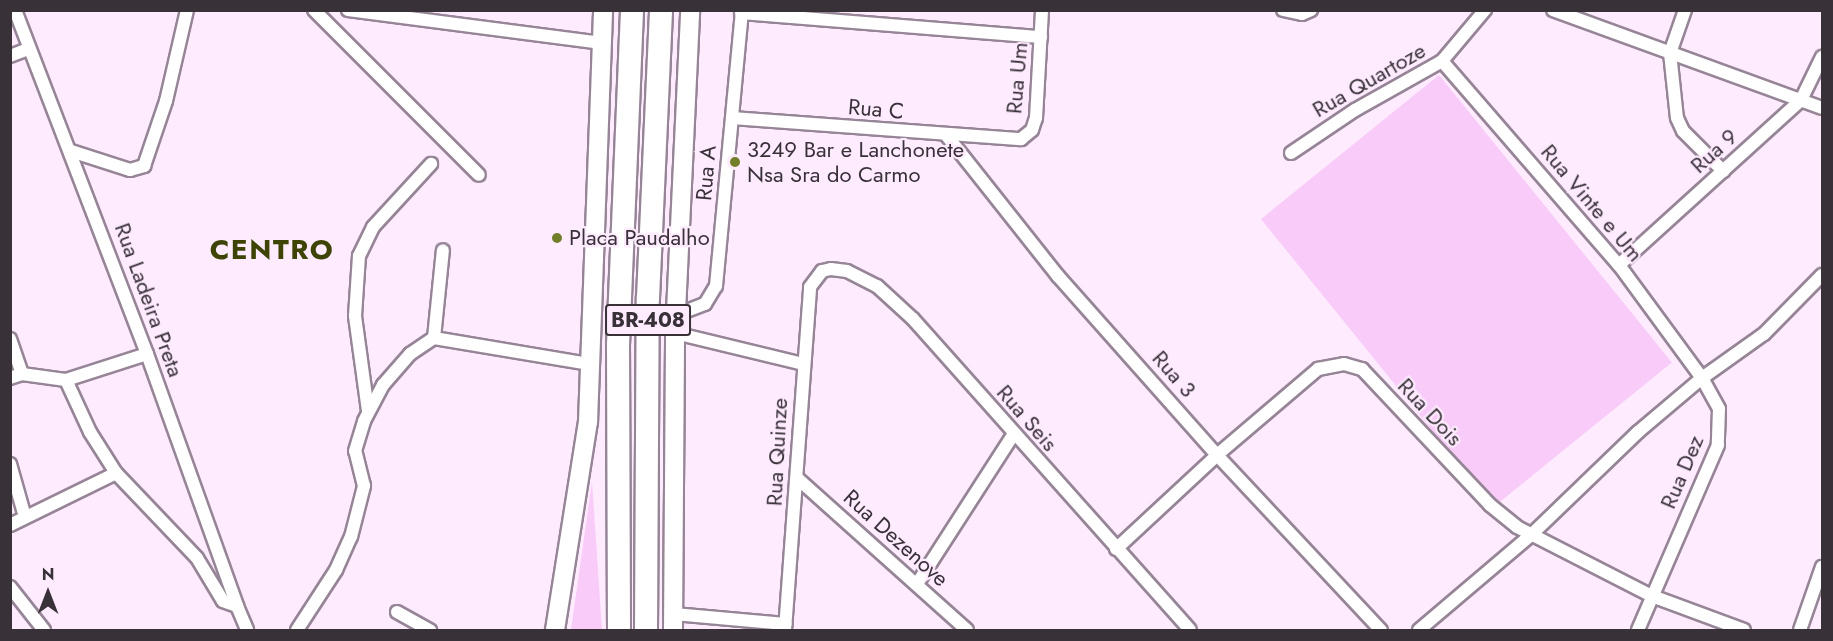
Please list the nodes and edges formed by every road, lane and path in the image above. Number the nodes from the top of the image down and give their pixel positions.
1 (15, 10) edge
2 (187, 10) edge
3 (314, 10) edge
4 (603, 10) edge
5 (632, 10) edge
6 (662, 10) edge
7 (690, 10) edge
8 (1042, 10) edge
9 (1283, 10) edge
10 (1485, 10) edge
11 (1553, 10) edge
12 (1685, 10) edge
13 (352, 11) edge
14 (742, 12) edge
15 (1306, 12) edge
16 (1041, 37) junction
17 (602, 43) junction
18 (28, 49) junction
19 (1670, 53) junction
20 (10, 56) edge
21 (1822, 57) edge
22 (1442, 62) junction
23 (1801, 100) junction
24 (1822, 108) edge
25 (732, 118) junction
26 (947, 136) junction
27 (1017, 140) joint
28 (71, 151) junction
29 (1291, 153) dead end
30 (431, 164) dead end
31 (1723, 171) junction
32 (479, 175) dead end
33 (443, 250) dead end
34 (1619, 265) junction
35 (1822, 275) edge
36 (814, 278) joint
37 (676, 324) junction
38 (434, 338) junction
39 (10, 339) edge
40 (147, 354) junction
41 (590, 364) junction
42 (803, 364) junction
43 (16, 376) edge
44 (1702, 378) junction
45 (66, 380) junction
46 (368, 411) junction
47 (1013, 435) junction
48 (1217, 454) junction
49 (10, 464) edge
50 (116, 473) junction
51 (797, 478) junction
52 (25, 517) junction
53 (10, 525) edge
54 (1531, 535) junction
55 (1116, 549) junction
56 (1822, 567) edge
57 (917, 584) junction
58 (10, 587) edge
59 (1652, 596) junction
60 (237, 606) junction
61 (397, 612) dead end
62 (673, 622) edge
63 (785, 627) edge
64 (45, 630) edge
65 (247, 630) edge
66 (297, 630) edge
67 (430, 630) edge
68 (555, 630) edge
69 (619, 630) edge
70 (646, 630) edge
71 (967, 630) edge
72 (1190, 630) edge
73 (1381, 630) edge
74 (1419, 630) edge
75 (1638, 630) edge
76 (1744, 630) edge
77 (1800, 630) edge

1 - 18 street, Rua Ladeira Preta
2 - 28 street
3 - 32 street
4 - 17 main road
5 - 69 highway, BR-408
6 - 70 highway, BR-408
7 - 37 main road
8 - 16 street, Rua Um
9 - 15 street
10 - 22 street, Rua Quartoze
11 - 19 street
12 - 19 street
13 - 17 street
14 - 16 street
14 - 25 street, Rua A
16 - 27 street, Rua Um
17 - 41 main road
18 - 20 street
18 - 28 street, Rua Ladeira Preta
19 - 23 street
19 - 31 street
21 - 23 street, Rua 9
22 - 29 street, Rua Quartoze
22 - 34 street, Rua Vinte e Um
23 - 24 street
23 - 31 street, Rua 9
25 - 26 street, Rua C
25 - 37 street, Rua A
26 - 27 street, Rua C
26 - 48 street, Rua 3
28 - 40 street, Rua Ladeira Preta
30 - 46 street
31 - 34 street, Rua 9
33 - 38 street
34 - 44 street, Rua Vinte e Um
35 - 44 street
36 - 42 street, Rua Quinze
36 - 47 street, Rua Seis
37 - 42 street
37 - 62 main road
38 - 41 street
38 - 46 street
39 - 43 street
40 - 45 street
40 - 60 street, Rua Ladeira Preta
41 - 68 main road
42 - 51 street, Rua Quinze
43 - 45 street
44 - 54 street
44 - 59 street, Rua Dez
45 - 50 street, Rua Ladeira Preta
46 - 66 street
47 - 55 street, Rua Seis
47 - 57 street
48 - 54 street, Rua Dois
48 - 55 street, Rua Dois
48 - 73 street, Rua 3
49 - 52 street
50 - 52 street
50 - 60 street, Rua Ladeira Preta
51 - 57 street, Rua Dezenove
51 - 63 street, Rua Quinze
52 - 53 street
54 - 59 street, Rua Dois
54 - 74 street
55 - 72 street, Rua Seis
56 - 77 street
57 - 71 street, Rua Dezenove
58 - 64 street
59 - 75 street, Rua Dez
59 - 76 street, Rua Dois
60 - 65 street, Rua Ladeira Preta
61 - 67 street
62 - 63 street

